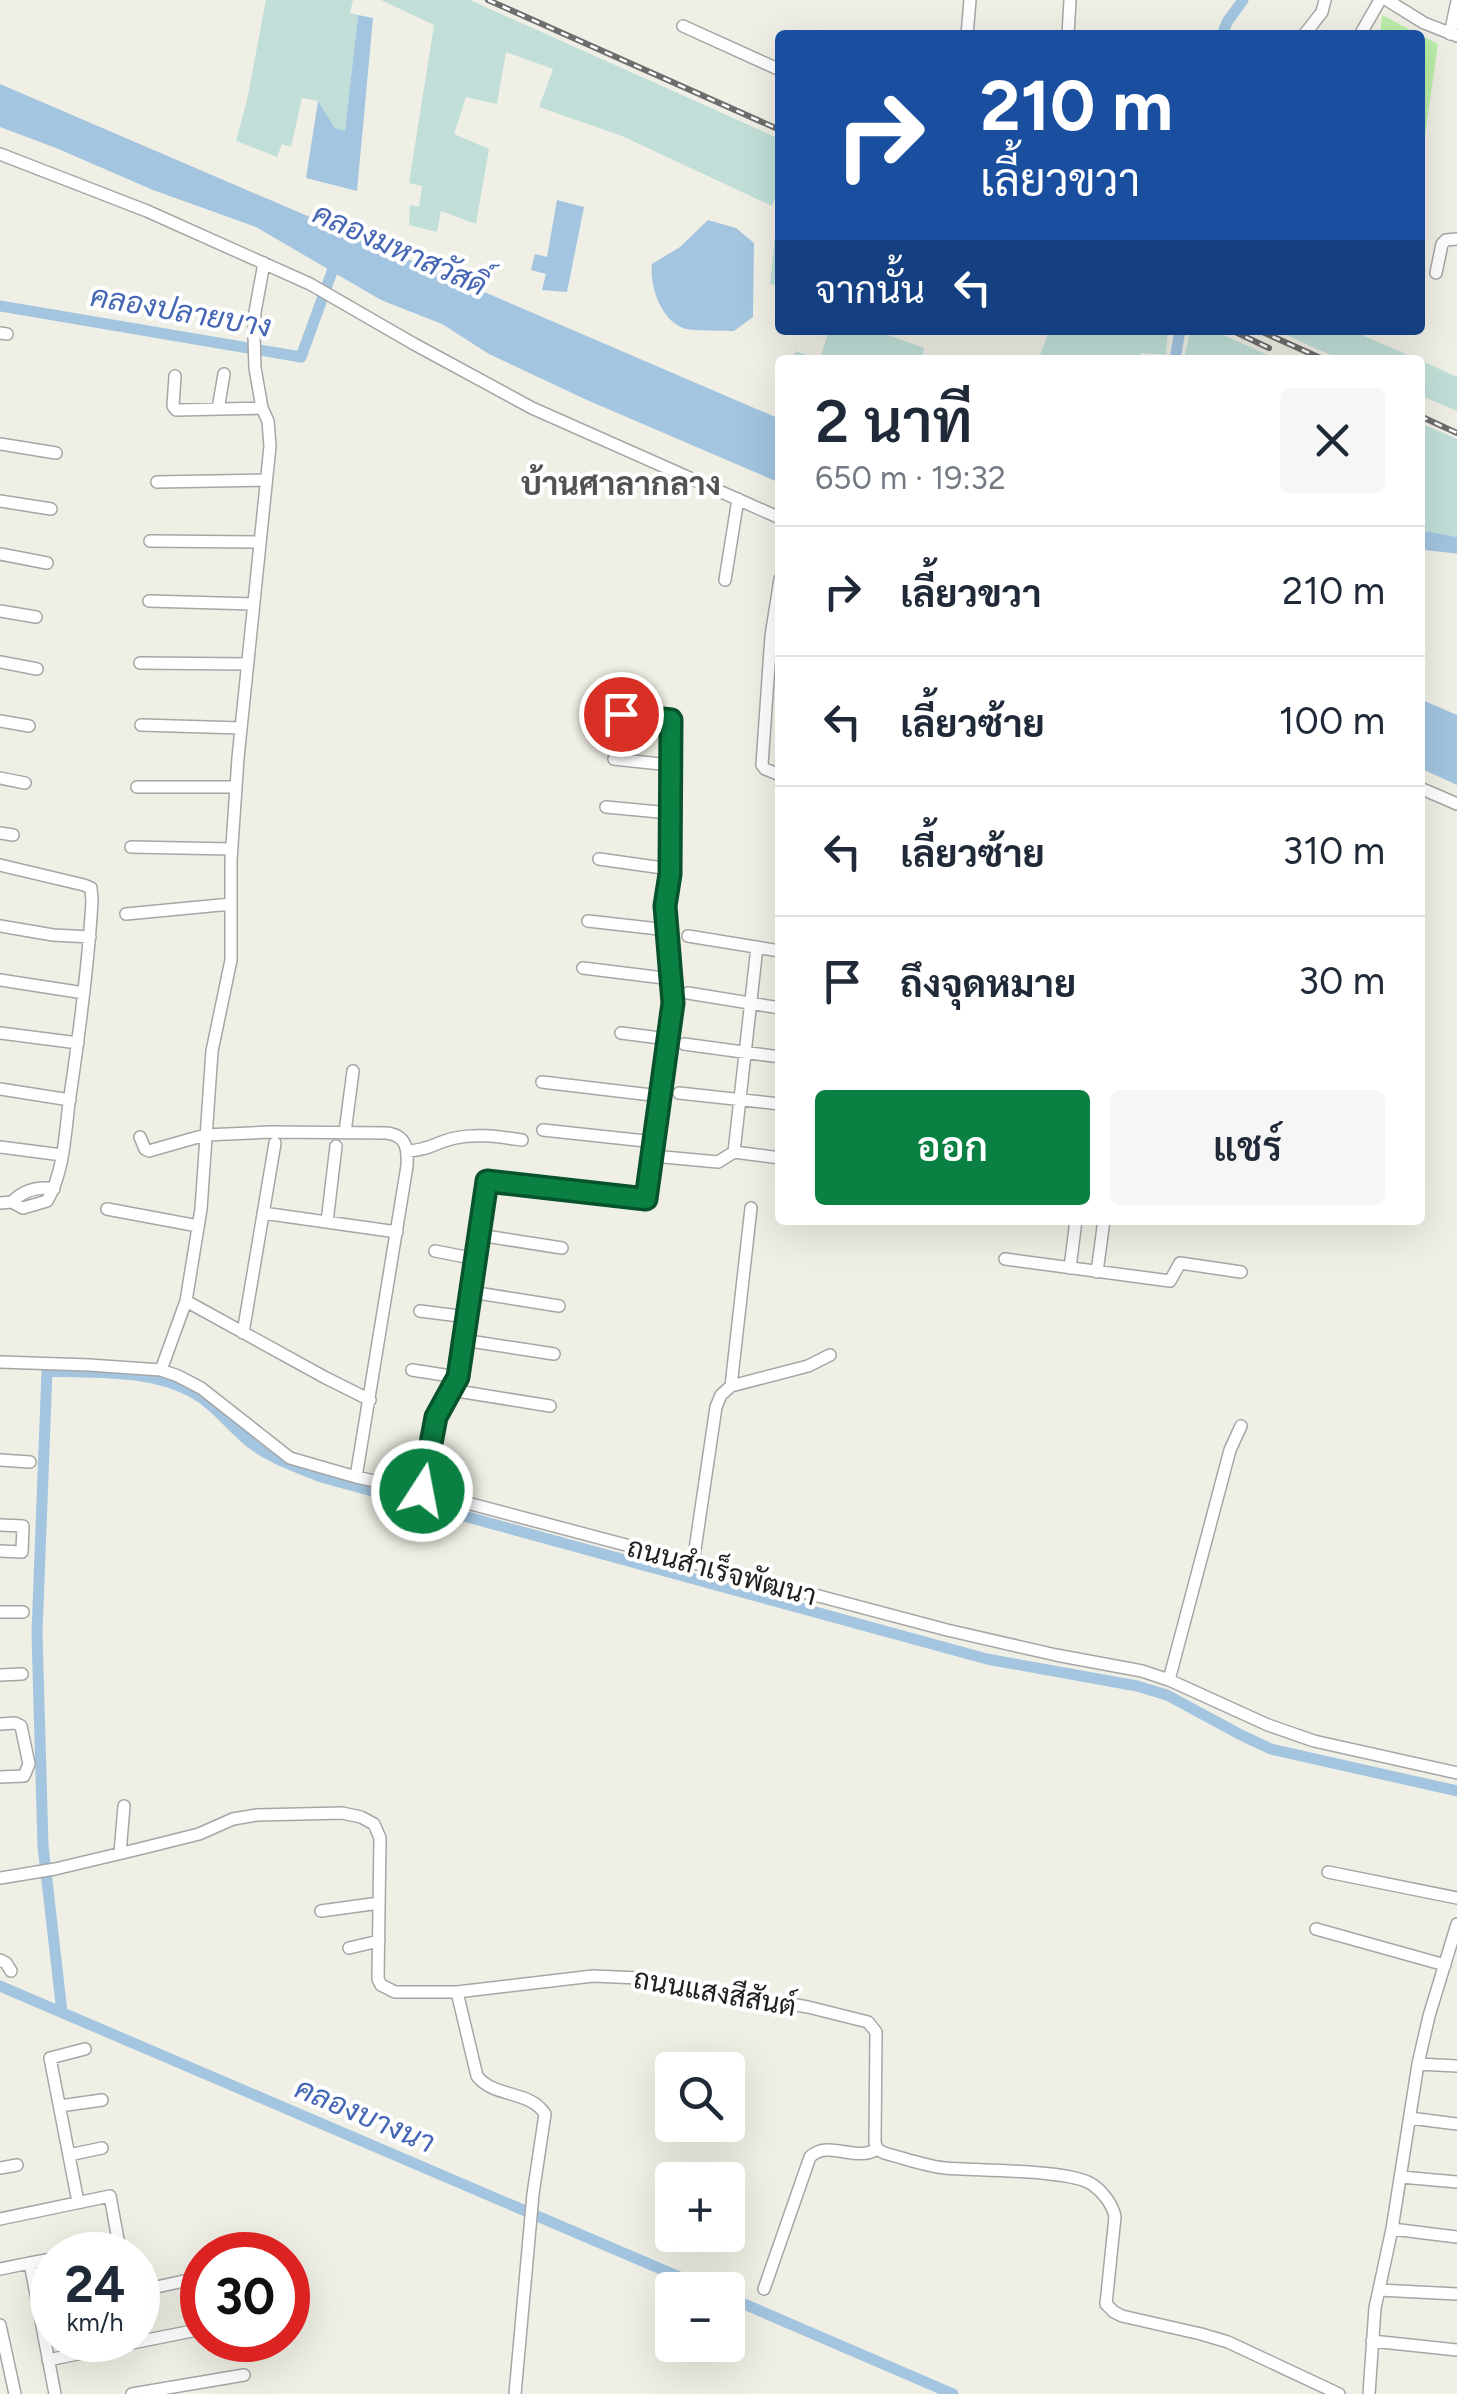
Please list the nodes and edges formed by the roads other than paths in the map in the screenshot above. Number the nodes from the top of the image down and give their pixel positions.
1 (970, 0) edge
2 (1070, 0) edge
3 (1325, 0) edge
4 (1384, 0) edge
5 (1456, 9) edge
6 (684, 26) dead end
7 (967, 30) edge
8 (1068, 30) edge
9 (1308, 30) edge
10 (1363, 30) edge
11 (1454, 35) edge
12 (775, 68) edge
13 (0, 154) edge
14 (1457, 239) edge
15 (264, 263) junction
16 (1436, 273) dead end
17 (224, 374) dead end
18 (175, 376) dead end
19 (262, 408) junction
20 (218, 409) junction
21 (0, 444) edge
22 (56, 453) dead end
23 (266, 480) junction
24 (157, 482) dead end
25 (738, 499) junction
26 (0, 501) edge
27 (51, 509) dead end
28 (775, 516) edge
29 (150, 542) dead end
30 (260, 542) junction
31 (0, 554) edge
32 (46, 563) dead end
33 (725, 580) dead end
34 (149, 601) dead end
35 (254, 604) junction
36 (0, 611) edge
37 (775, 611) edge
38 (36, 618) dead end
39 (0, 662) edge
40 (140, 662) dead end
41 (247, 664) junction
42 (37, 669) dead end
43 (621, 714) dead end
44 (0, 721) edge
45 (140, 725) dead end
46 (29, 726) dead end
47 (241, 728) junction
48 (614, 759) dead end
49 (670, 765) junction
50 (775, 773) edge
51 (0, 778) edge
52 (25, 783) dead end
53 (137, 786) dead end
54 (236, 786) junction
55 (1425, 790) edge
56 (1457, 804) edge
57 (606, 807) dead end
58 (670, 814) junction
59 (130, 847) dead end
60 (232, 849) junction
61 (599, 859) dead end
62 (0, 865) edge
63 (670, 869) junction
64 (231, 904) junction
65 (126, 914) dead end
66 (588, 921) dead end
67 (0, 926) edge
68 (668, 930) junction
69 (688, 936) dead end
70 (90, 938) junction
71 (757, 947) junction
72 (775, 950) edge
73 (583, 968) dead end
74 (0, 980) edge
75 (672, 980) junction
76 (84, 993) junction
77 (688, 993) dead end
78 (751, 1004) junction
79 (775, 1007) edge
80 (0, 1033) edge
81 (621, 1033) dead end
82 (668, 1039) junction
83 (78, 1043) junction
84 (684, 1044) dead end
85 (746, 1053) junction
86 (775, 1056) edge
87 (353, 1071) dead end
88 (542, 1082) dead end
89 (0, 1089) edge
90 (679, 1093) dead end
91 (660, 1096) junction
92 (70, 1100) junction
93 (740, 1100) junction
94 (775, 1104) edge
95 (543, 1130) dead end
96 (345, 1132) junction
97 (205, 1135) junction
98 (140, 1138) dead end
99 (522, 1140) dead end
100 (275, 1143) dead end
101 (336, 1146) dead end
102 (0, 1147) edge
103 (654, 1149) junction
104 (408, 1152) junction
105 (734, 1152) junction
106 (62, 1155) junction
107 (775, 1157) edge
108 (6, 1203) edge
109 (751, 1208) dead end
110 (107, 1209) dead end
111 (263, 1213) junction
112 (327, 1222) junction
113 (1075, 1225) edge
114 (1103, 1225) edge
115 (198, 1226) junction
116 (396, 1232) junction
117 (479, 1235) junction
118 (562, 1248) dead end
119 (435, 1251) dead end
120 (476, 1258) junction
121 (1006, 1259) dead end
122 (1070, 1268) junction
123 (1097, 1272) junction
124 (1241, 1272) dead end
125 (471, 1292) junction
126 (186, 1302) junction
127 (558, 1306) dead end
128 (420, 1311) dead end
129 (467, 1317) junction
130 (243, 1333) junction
131 (463, 1340) junction
132 (554, 1354) dead end
133 (830, 1355) dead end
134 (0, 1362) edge
135 (162, 1370) junction
136 (412, 1370) dead end
137 (458, 1377) junction
138 (731, 1386) junction
139 (450, 1390) junction
140 (370, 1400) junction
141 (550, 1406) dead end
142 (1241, 1426) dead end
143 (0, 1460) edge
144 (30, 1462) dead end
145 (356, 1477) junction
146 (422, 1491) junction
147 (0, 1525) edge
148 (0, 1551) edge
149 (692, 1563) junction
150 (0, 1612) edge
151 (24, 1612) dead end
152 (22, 1674) dead end
153 (0, 1675) edge
154 (1169, 1680) junction
155 (0, 1724) edge
156 (1457, 1773) edge
157 (0, 1777) edge
158 (124, 1806) dead end
159 (120, 1854) junction
160 (1328, 1872) dead end
161 (0, 1878) edge
162 (1457, 1898) edge
163 (379, 1903) junction
164 (321, 1911) dead end
165 (1457, 1924) edge
166 (1316, 1929) dead end
167 (379, 1941) junction
168 (350, 1948) dead end
169 (0, 1960) edge
170 (1445, 1965) junction
171 (11, 1972) dead end
172 (456, 1992) junction
173 (85, 2049) dead end
174 (1418, 2064) junction
175 (1457, 2066) edge
176 (102, 2100) dead end
177 (60, 2106) junction
178 (1410, 2118) junction
179 (1457, 2124) edge
180 (102, 2148) dead end
181 (877, 2149) junction
182 (69, 2154) junction
183 (17, 2165) dead end
184 (0, 2168) edge
185 (1401, 2177) junction
186 (1457, 2182) edge
187 (78, 2202) junction
188 (0, 2219) edge
189 (1392, 2229) junction
190 (117, 2232) edge
191 (1457, 2237) edge
192 (30, 2263) edge
193 (0, 2269) edge
194 (764, 2289) dead end
195 (1379, 2290) junction
196 (1457, 2294) edge
197 (0, 2325) edge
198 (1372, 2340) junction
199 (1457, 2350) edge
200 (4, 2358) edge
201 (48, 2362) edge
202 (244, 2375) dead end
203 (16, 2394) edge
204 (55, 2394) edge
205 (132, 2394) edge
206 (515, 2394) edge
207 (1339, 2394) edge
208 (1369, 2394) edge

1 - 7 street
2 - 8 street
3 - 9 street
4 - 10 street
4 - 11 street
5 - 11 street
6 - 12 street
13 - 15 street
14 - 16 street
15 - 19 street
15 - 25 street
17 - 20 street
18 - 20 street
19 - 20 street
19 - 23 street
21 - 22 street
23 - 24 street
23 - 30 street
25 - 28 street
25 - 33 street
26 - 27 street
29 - 30 street
30 - 35 street
31 - 32 street
34 - 35 street
35 - 41 street
36 - 38 street
37 - 50 street
39 - 42 street
40 - 41 street
41 - 47 street
43 - 49 street
44 - 46 street
45 - 47 street
47 - 54 street
48 - 49 street
49 - 58 street
51 - 52 street
53 - 54 street
54 - 60 street
55 - 56 street
57 - 58 street
58 - 63 street
59 - 60 street
60 - 64 street
61 - 63 street
62 - 70 street
63 - 68 street
64 - 65 street
64 - 97 street
66 - 68 street
67 - 70 street
68 - 75 street
69 - 71 street
70 - 76 street
71 - 72 street
71 - 78 street
73 - 75 street
74 - 76 street
75 - 82 street
76 - 83 street
77 - 78 street
78 - 79 street
78 - 85 street
80 - 83 street
81 - 82 street
82 - 91 street
83 - 92 street
84 - 85 street
85 - 86 street
85 - 93 street
87 - 96 street
88 - 91 street
89 - 92 street
90 - 93 street
91 - 103 street
92 - 106 street
93 - 94 street
93 - 105 street
95 - 103 street
96 - 97 street
96 - 104 street
97 - 98 street
97 - 115 street
99 - 104 street
100 - 111 street
101 - 112 street
102 - 106 street
103 - 105 street
103 - 117 street
104 - 116 street
105 - 107 street
106 - 108 street
109 - 138 street
110 - 115 street
111 - 112 street
111 - 130 street
112 - 116 street
113 - 122 street
114 - 123 street
115 - 126 street
116 - 140 street
117 - 118 street
117 - 120 street
119 - 120 street
120 - 125 street
121 - 122 street
122 - 123 street
123 - 124 street
125 - 127 street
125 - 129 street
126 - 130 street
126 - 135 street
128 - 129 street
129 - 131 street
130 - 140 street
131 - 132 street
131 - 137 street
133 - 138 street
134 - 135 street, ถนนสำเร็จพัฒนา
135 - 145 street, ถนนสำเร็จพัฒนา
136 - 137 street
137 - 139 street
138 - 149 street
139 - 141 street
139 - 146 street
140 - 145 street
142 - 154 street
143 - 144 street
145 - 146 street, ถนนสำเร็จพัฒนา
146 - 149 street, ถนนสำเร็จพัฒนา
147 - 148 street
149 - 154 street, ถนนสำเร็จพัฒนา
150 - 151 street
152 - 153 street
154 - 156 street, ถนนสำเร็จพัฒนา
155 - 157 street
158 - 159 street
159 - 161 street, ถนนแสงสีสันต์
159 - 163 street, ถนนแสงสีสันต์
160 - 162 street
163 - 164 street
163 - 167 street, ถนนแสงสีสันต์
165 - 170 street
166 - 170 street
167 - 168 street
167 - 172 street, ถนนแสงสีสันต์
169 - 171 street
170 - 174 street
172 - 181 street, ถนนแสงสีสันต์
172 - 206 street
173 - 177 street
174 - 175 street
174 - 178 street
176 - 177 street
177 - 182 street
178 - 179 street
178 - 185 street
180 - 182 street
181 - 194 street
181 - 207 street
182 - 187 street
183 - 184 street
185 - 186 street
185 - 189 street
187 - 188 street
187 - 190 street
189 - 191 street
189 - 195 street
192 - 193 street
195 - 196 street
195 - 198 street
197 - 200 street
198 - 199 street
198 - 208 street
200 - 203 street
201 - 204 street
202 - 205 street

